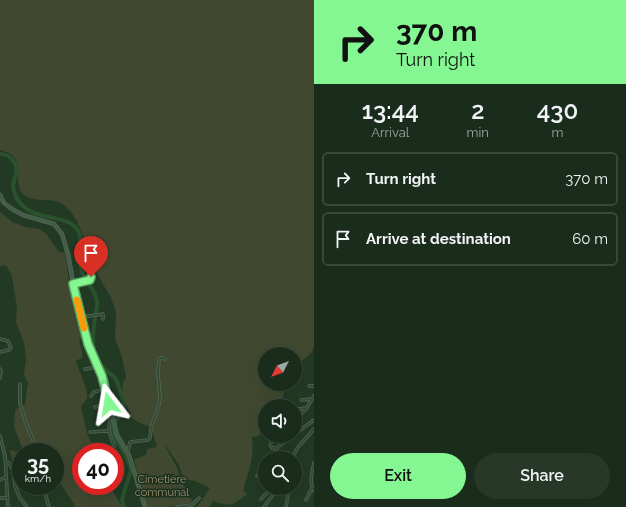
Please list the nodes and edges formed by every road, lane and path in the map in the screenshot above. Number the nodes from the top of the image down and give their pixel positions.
1 (0, 196) edge
2 (91, 277) dead end
3 (73, 284) junction
4 (81, 317) junction
5 (103, 320) dead end
6 (0, 339) edge
7 (0, 352) edge
8 (165, 359) dead end
9 (97, 367) junction
10 (0, 369) edge
11 (85, 369) dead end
12 (0, 378) edge
13 (20, 384) dead end
14 (309, 386) dead end
15 (314, 386) edge
16 (106, 389) junction
17 (91, 396) dead end
18 (314, 396) edge
19 (312, 398) junction
20 (302, 400) dead end
21 (109, 403) junction
22 (95, 407) dead end
23 (302, 408) edge
24 (307, 408) junction
25 (302, 413) edge
26 (112, 418) junction
27 (314, 420) edge
28 (302, 429) edge
29 (314, 429) edge
30 (109, 431) junction
31 (90, 432) dead end
32 (0, 436) edge
33 (34, 443) edge
34 (113, 443) edge
35 (272, 443) edge
36 (284, 443) edge
37 (3, 446) junction
38 (0, 448) edge
39 (278, 448) junction
40 (128, 451) junction
41 (277, 451) edge
42 (296, 451) edge
43 (6, 462) junction
44 (314, 463) edge
45 (6, 478) junction
46 (0, 480) edge
47 (312, 488) junction
48 (314, 491) edge
49 (46, 495) edge
50 (265, 495) edge
51 (273, 495) edge
52 (288, 495) edge
53 (0, 498) edge
54 (7, 498) junction
55 (199, 498) dead end
56 (261, 499) dead end
57 (306, 500) dead end
58 (8, 507) edge
59 (27, 507) edge
60 (49, 507) edge
61 (145, 507) edge
62 (177, 507) edge
63 (264, 507) edge
64 (286, 507) edge

1 - 3 street
2 - 3 street
3 - 4 street
4 - 5 street
4 - 9 street
6 - 7 street
8 - 40 street
9 - 11 street
9 - 16 street
10 - 12 street
13 - 33 street
14 - 15 street
16 - 17 street
16 - 21 street
18 - 19 street
19 - 20 street
19 - 24 street
21 - 22 street
21 - 26 street
23 - 24 street
24 - 25 street
26 - 30 street
26 - 40 street
27 - 28 street
29 - 42 street
30 - 31 street
30 - 34 street
32 - 37 street
35 - 39 street
36 - 39 street
37 - 38 street
37 - 43 street
39 - 41 street
40 - 61 street
43 - 45 street
43 - 59 street
44 - 47 street
45 - 46 street
45 - 54 street
47 - 48 street
47 - 57 street
49 - 60 street
50 - 56 street
51 - 63 street
52 - 64 street
53 - 54 street
54 - 58 street
55 - 62 street

